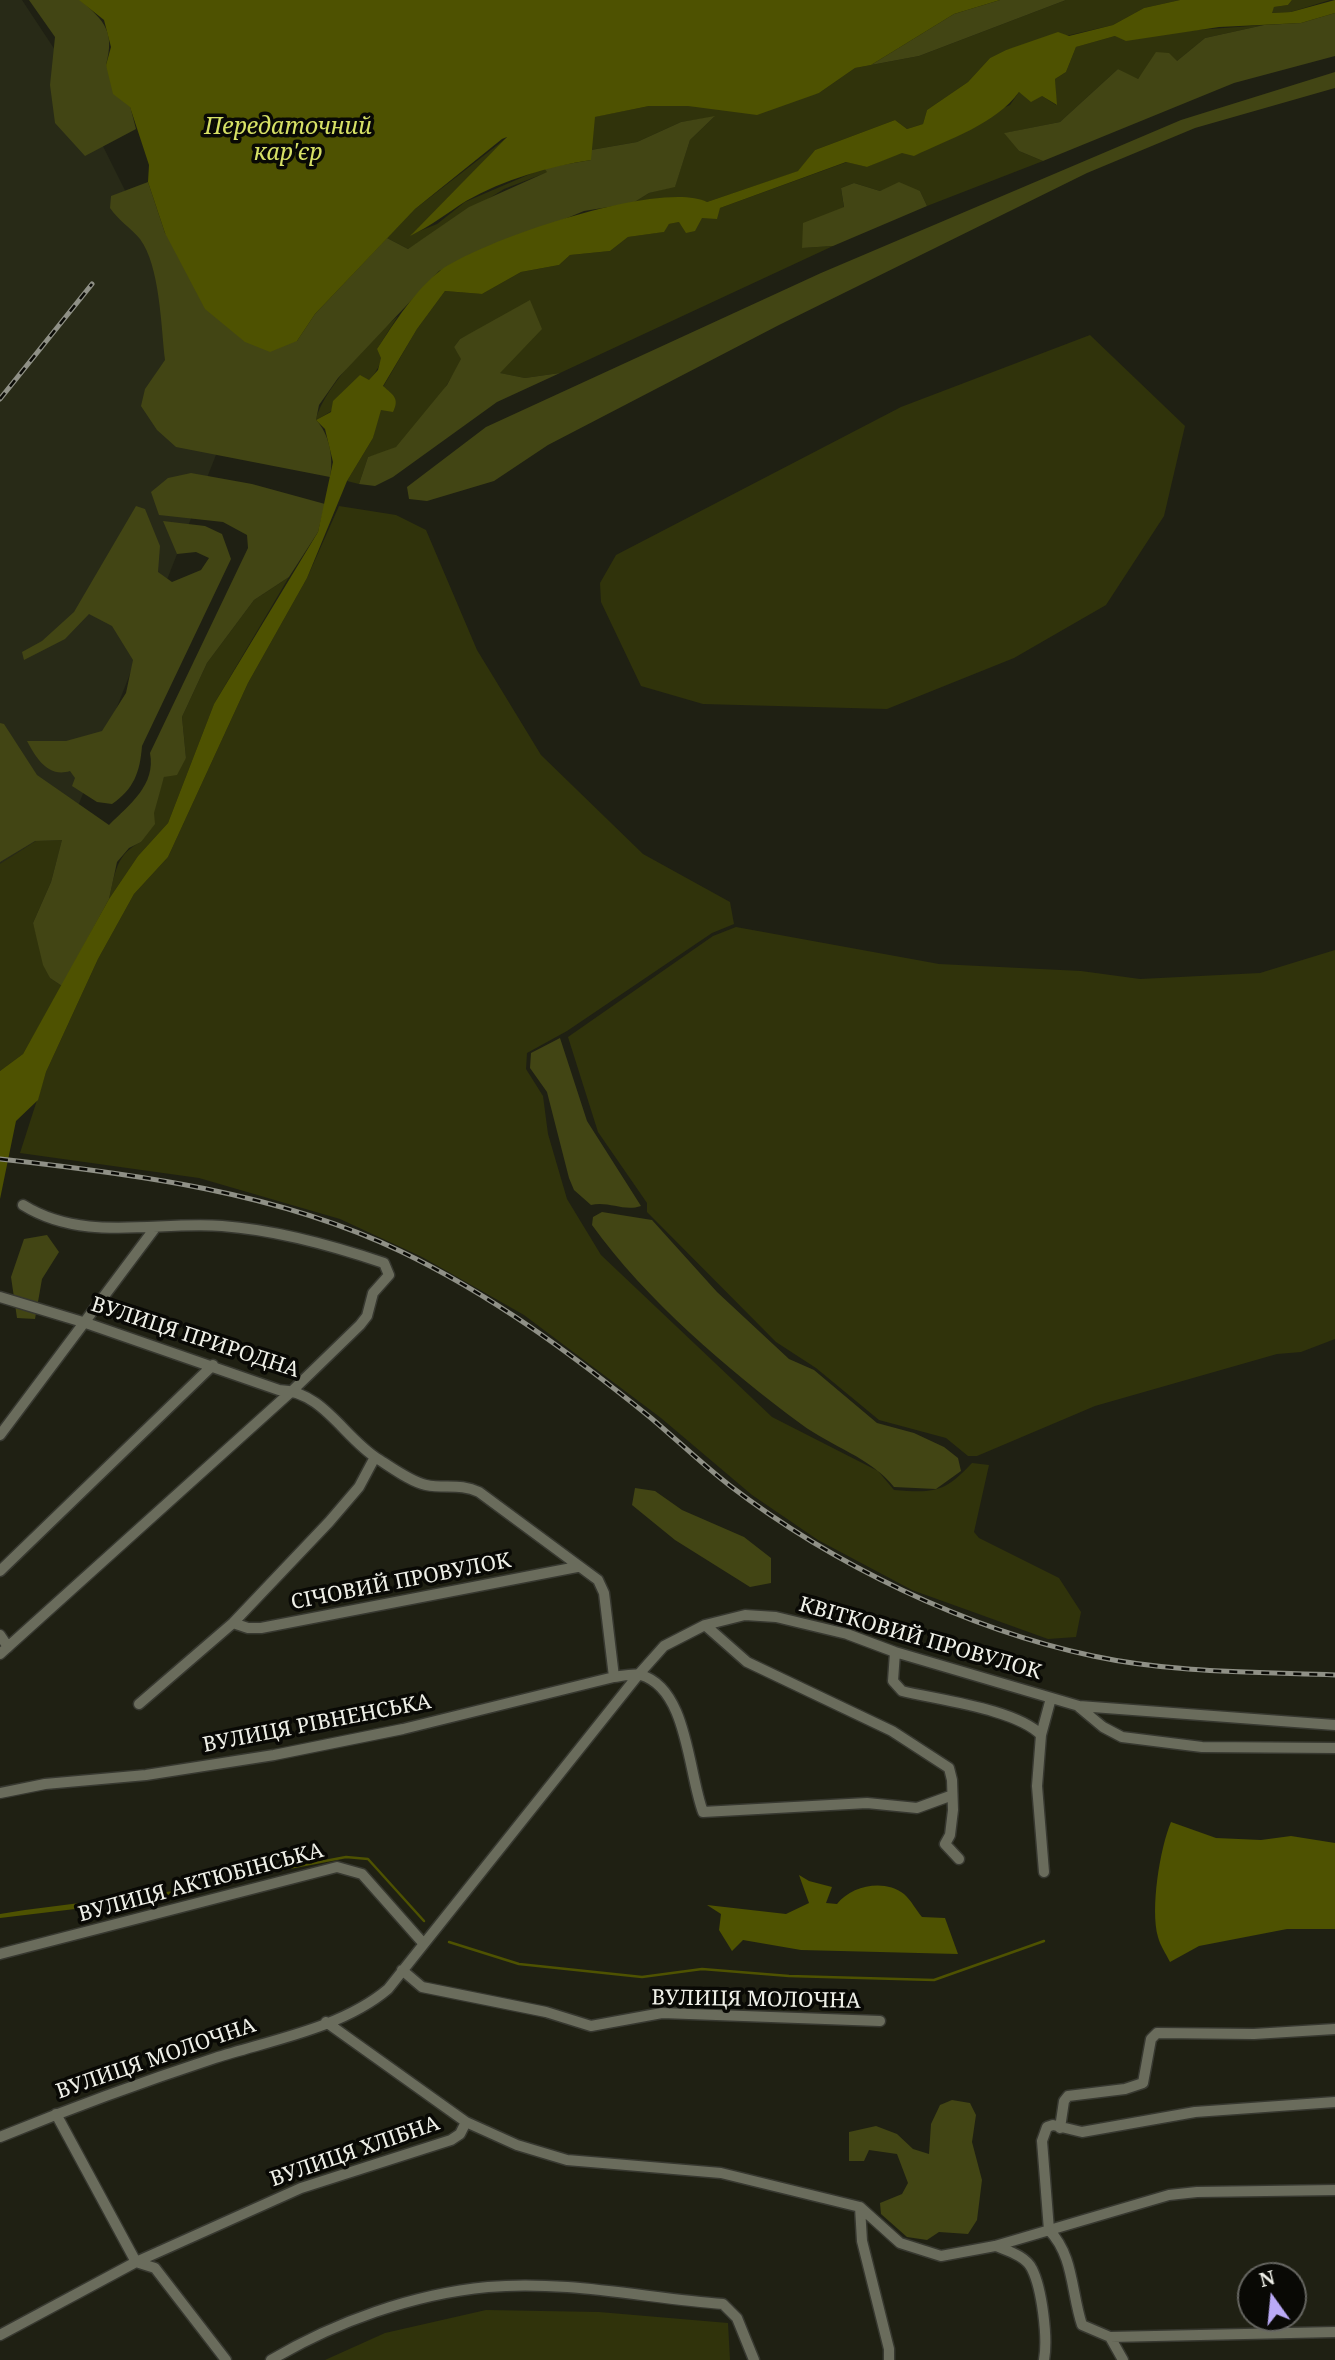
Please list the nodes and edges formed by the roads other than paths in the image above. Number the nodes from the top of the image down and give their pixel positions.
1 (23, 1205) dead end
2 (155, 1228) junction
3 (0, 1297) edge
4 (86, 1323) junction
5 (213, 1365) junction
6 (293, 1390) junction
7 (0, 1435) edge
8 (375, 1457) junction
9 (577, 1567) junction
10 (0, 1571) edge
11 (233, 1623) junction
12 (705, 1625) junction
13 (0, 1635) edge
14 (4, 1650) edge
15 (895, 1652) junction
16 (639, 1674) junction
17 (614, 1677) junction
18 (1052, 1698) junction
19 (139, 1704) dead end
20 (1079, 1706) junction
21 (1335, 1725) edge
22 (1041, 1735) junction
23 (1335, 1748) edge
24 (0, 1793) edge
25 (950, 1796) junction
26 (959, 1859) dead end
27 (1044, 1872) dead end
28 (423, 1943) junction
29 (0, 1954) edge
30 (402, 1970) junction
31 (880, 2021) dead end
32 (326, 2022) junction
33 (1335, 2029) edge
34 (1335, 2102) edge
35 (56, 2114) junction
36 (466, 2122) junction
37 (1060, 2128) junction
38 (0, 2137) edge
39 (1335, 2190) edge
40 (860, 2207) junction
41 (1049, 2230) junction
42 (995, 2246) junction
43 (136, 2262) junction
44 (1335, 2332) edge
45 (0, 2335) edge
46 (1110, 2337) junction
47 (226, 2360) edge
48 (271, 2360) edge
49 (754, 2360) edge
50 (889, 2360) edge
51 (1044, 2360) edge
52 (1123, 2360) edge

1 - 2 street
2 - 4 street
2 - 6 street
3 - 4 street, ВУЛИЦЯ ПРИРОДНА
4 - 5 street, ВУЛИЦЯ ПРИРОДНА
4 - 7 street
5 - 6 street, ВУЛИЦЯ ПРИРОДНА
5 - 10 street
6 - 8 street, ВУЛИЦЯ ПРИРОДНА
6 - 14 street
8 - 9 street, ВУЛИЦЯ ПРИРОДНА
8 - 11 street
9 - 11 street, СІЧОВИЙ ПРОВУЛОК
9 - 17 street, ВУЛИЦЯ ПРИРОДНА
11 - 19 street
12 - 15 street, КВІТКОВИЙ ПРОВУЛОК
12 - 16 street, КВІТКОВИЙ ПРОВУЛОК
12 - 25 street
13 - 14 street
15 - 18 street, КВІТКОВИЙ ПРОВУЛОК
15 - 22 street
16 - 17 street, ВУЛИЦЯ РІВНЕНСЬКА
16 - 25 street
16 - 28 street, КВІТКОВИЙ ПРОВУЛОК
17 - 24 street, ВУЛИЦЯ РІВНЕНСЬКА
18 - 20 street, КВІТКОВИЙ ПРОВУЛОК
18 - 22 street
20 - 21 street, КВІТКОВИЙ ПРОВУЛОК
20 - 23 street
22 - 27 street
25 - 26 street
28 - 29 street, ВУЛИЦЯ АКТЮБІНСЬКА
28 - 30 street, КВІТКОВИЙ ПРОВУЛОК
30 - 31 street, ВУЛИЦЯ МОЛОЧНА
30 - 32 street, ВУЛИЦЯ МОЛОЧНА
32 - 35 street, ВУЛИЦЯ МОЛОЧНА
32 - 36 street
33 - 37 street
34 - 37 street
35 - 38 street, ВУЛИЦЯ МОЛОЧНА
35 - 43 street
36 - 40 street, ВУЛИЦЯ ХЛІБНА
36 - 43 street, ВУЛИЦЯ ХЛІБНА
37 - 41 street
39 - 41 street, ВУЛИЦЯ ХЛІБНА
40 - 42 street, ВУЛИЦЯ ХЛІБНА
40 - 50 street
41 - 42 street, ВУЛИЦЯ ХЛІБНА
41 - 46 street
42 - 51 street
43 - 45 street, ВУЛИЦЯ ХЛІБНА
43 - 47 street
44 - 46 street
46 - 52 street
48 - 49 street

